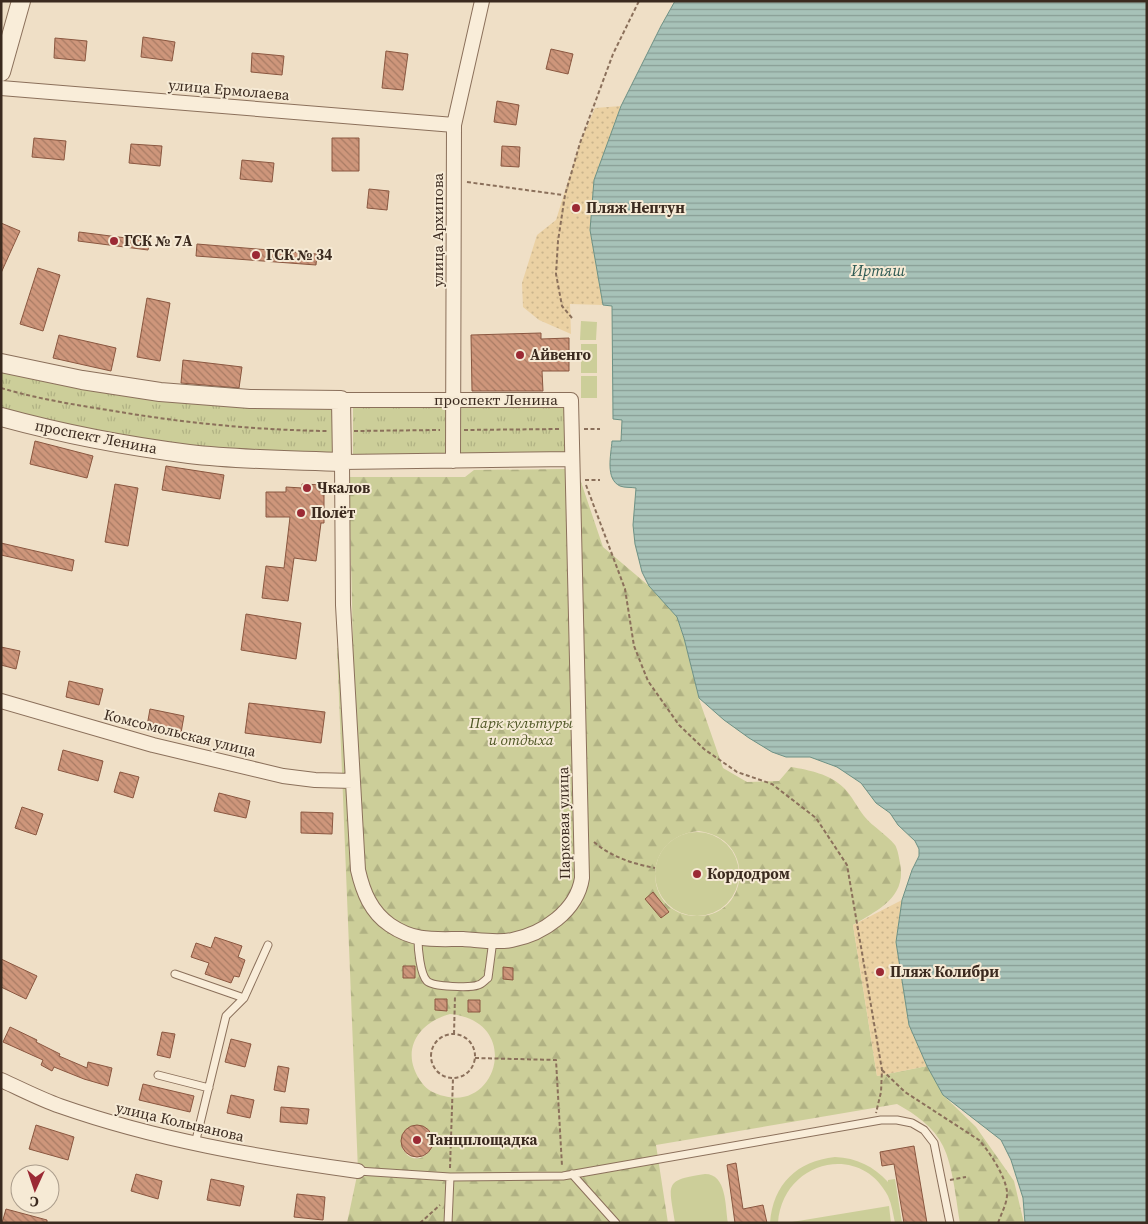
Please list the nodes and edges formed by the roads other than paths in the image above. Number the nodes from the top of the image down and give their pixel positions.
1 (21, 1) edge
2 (482, 1) edge
3 (1, 72) edge
4 (1, 88) edge
5 (454, 125) junction
6 (1, 363) edge
7 (341, 400) junction
8 (454, 401) junction
9 (1, 417) edge
10 (572, 459) junction
11 (453, 461) junction
12 (342, 462) junction
13 (1, 701) edge
14 (353, 781) junction
15 (418, 939) junction
16 (493, 940) junction
17 (268, 945) dead end
18 (175, 974) dead end
19 (244, 998) junction
20 (158, 1075) dead end
21 (1, 1080) edge
22 (208, 1088) junction
23 (195, 1144) junction
24 (358, 1171) joint
25 (572, 1174) junction
26 (450, 1177) junction
27 (448, 1223) edge
28 (616, 1223) edge
29 (950, 1223) edge

1 - 3 street
2 - 5 street, улица Архипова
4 - 5 street, улица Ермолаева
5 - 8 street, улица Архипова
6 - 7 street, проспект Ленина
7 - 8 street, проспект Ленина
7 - 12 street
8 - 10 street, проспект Ленина
8 - 11 street, улица Архипова
9 - 12 street, проспект Ленина
10 - 11 street, проспект Ленина
10 - 16 street, Парковая улица
11 - 12 street, проспект Ленина
12 - 14 street, Парковая улица
13 - 14 street, Комсомольская улица
14 - 15 street, Парковая улица
15 - 16 street, Парковая улица
15 - 16 lane
17 - 19 lane
18 - 19 lane
19 - 22 lane
20 - 22 lane
21 - 23 street, улица Колыванова
22 - 23 lane
23 - 24 street, улица Колыванова
24 - 26 lane
25 - 26 lane
25 - 28 lane
25 - 29 lane
26 - 27 lane

